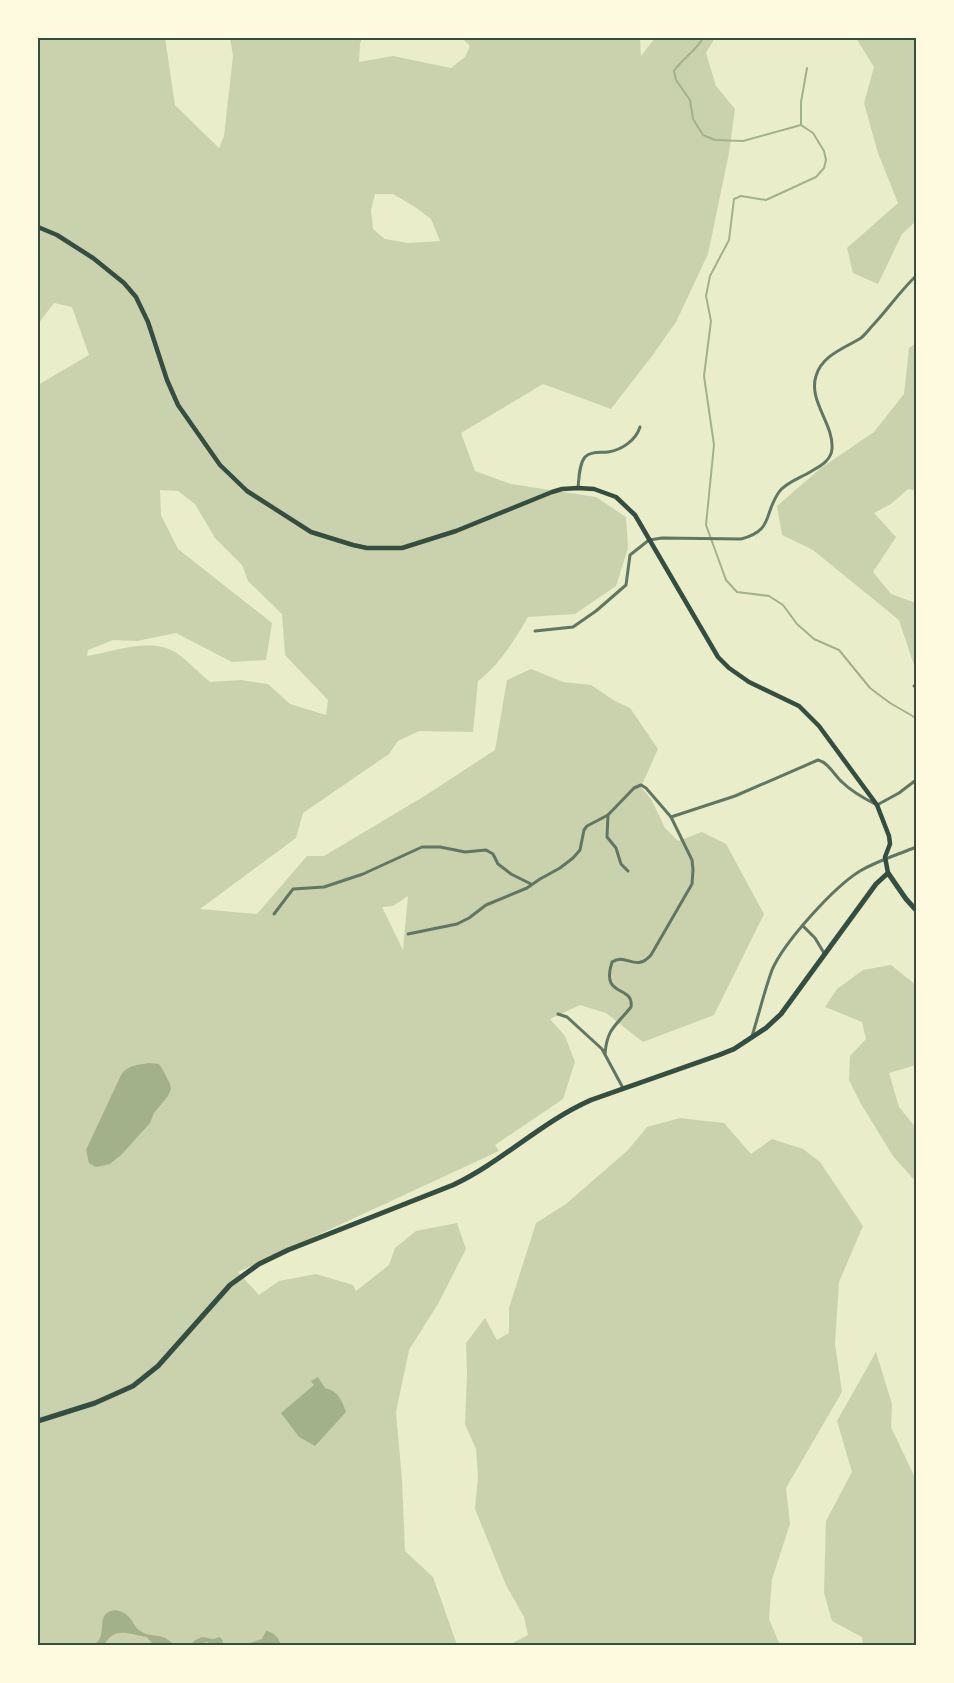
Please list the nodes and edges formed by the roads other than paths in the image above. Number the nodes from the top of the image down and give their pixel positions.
1 (38, 227) edge
2 (916, 276) edge
3 (640, 427) dead end
4 (578, 488) junction
5 (649, 540) junction
6 (534, 631) dead end
7 (916, 780) edge
8 (877, 805) junction
9 (608, 815) junction
10 (671, 816) junction
11 (916, 847) edge
12 (886, 857) junction
13 (628, 871) dead end
14 (888, 873) junction
15 (531, 884) junction
16 (916, 910) edge
17 (274, 914) dead end
18 (803, 926) junction
19 (408, 934) dead end
20 (824, 953) junction
21 (558, 1014) dead end
22 (752, 1038) junction
23 (605, 1054) junction
24 (623, 1089) junction
25 (38, 1421) edge

1 - 4 main road
2 - 5 street
3 - 4 street
4 - 5 main road
5 - 6 street
5 - 8 main road
7 - 8 street
8 - 10 street
8 - 12 main road
9 - 10 street
9 - 13 street
9 - 15 street
10 - 23 street
11 - 12 street
12 - 14 main road
12 - 18 street
14 - 16 main road
14 - 20 main road
15 - 17 street
15 - 19 street
18 - 20 street
18 - 22 street
20 - 22 main road
21 - 23 street
22 - 24 main road
23 - 24 street
24 - 25 main road

